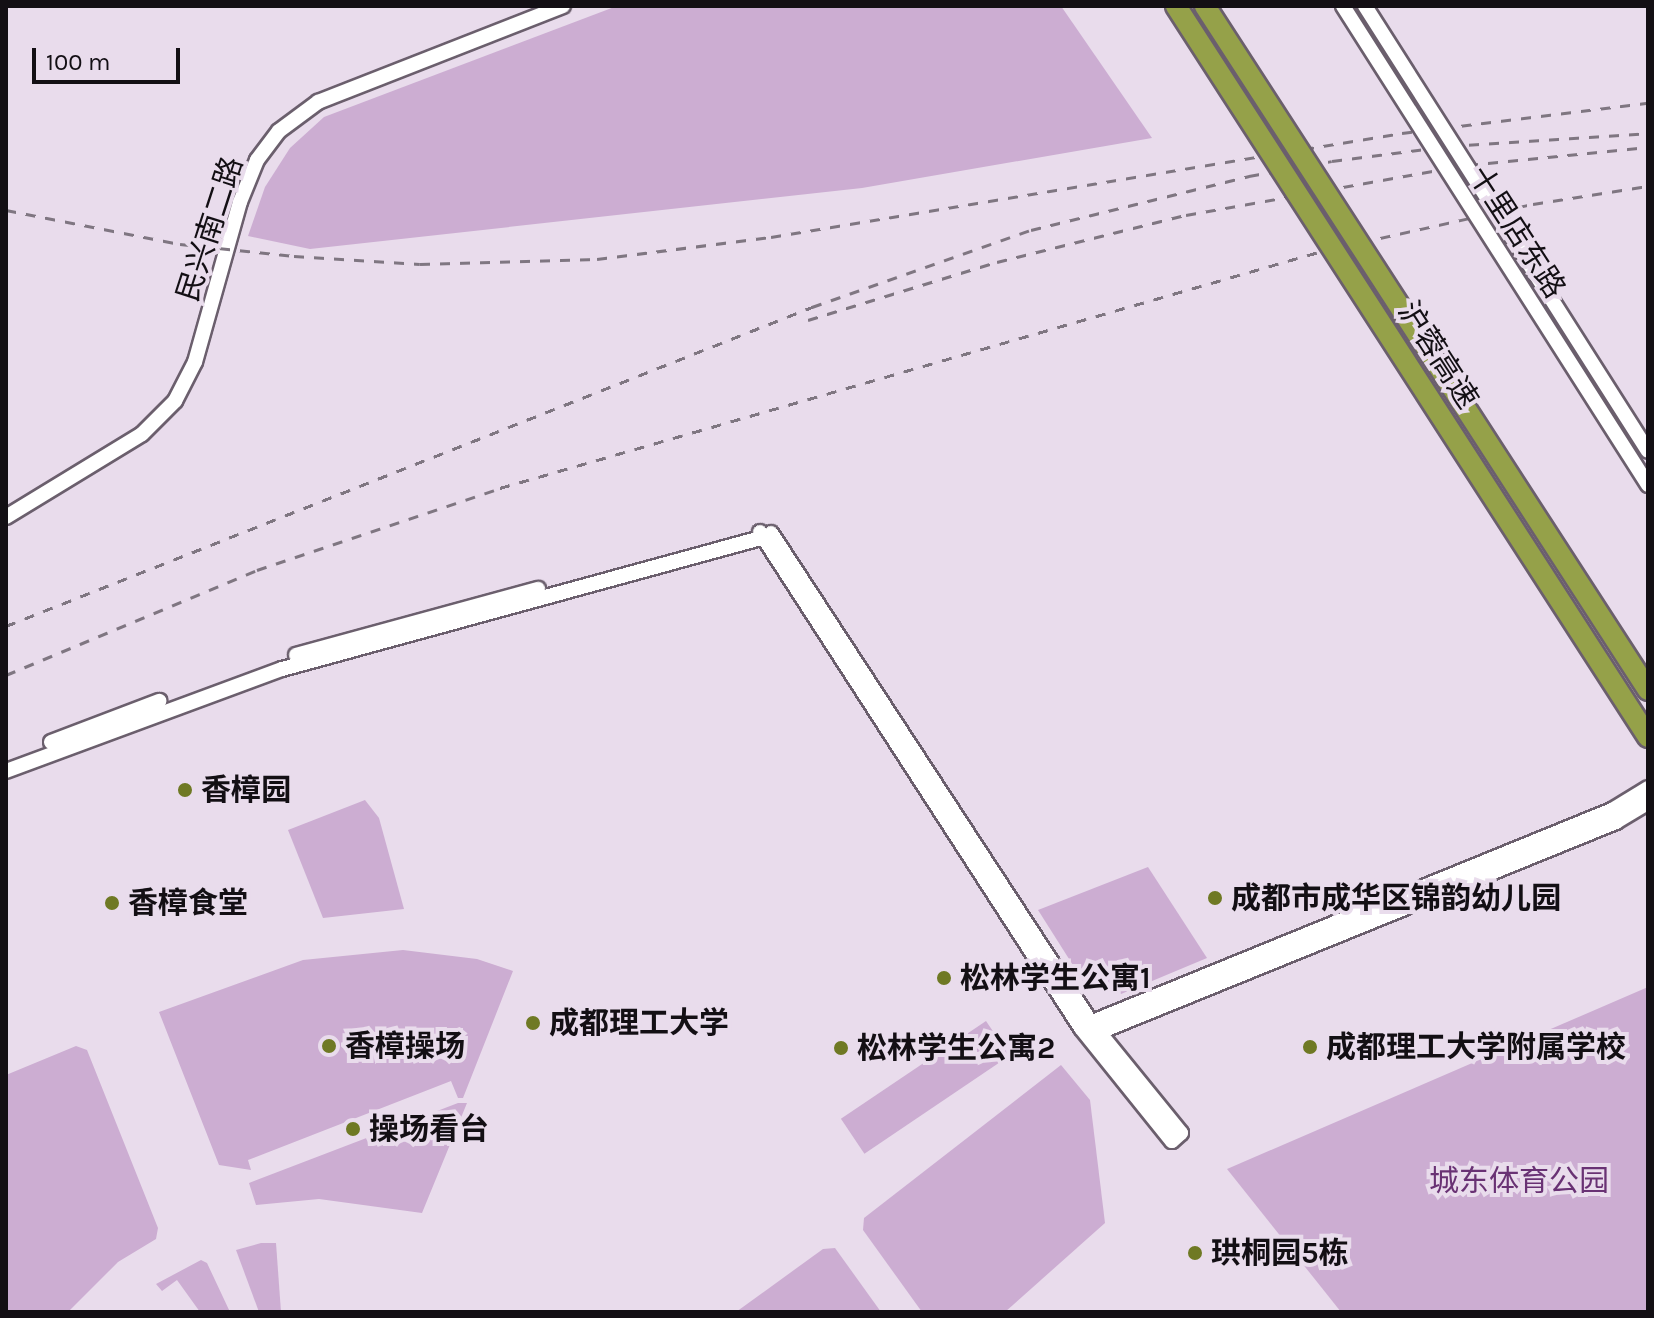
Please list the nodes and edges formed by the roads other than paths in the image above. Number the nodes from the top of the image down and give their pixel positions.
1 (563, 6) edge
2 (1176, 6) edge
3 (1205, 6) edge
4 (1343, 6) edge
5 (1365, 6) edge
6 (1648, 451) edge
7 (1648, 485) edge
8 (6, 517) edge
9 (765, 536) junction
10 (1648, 690) edge
11 (1648, 737) edge
12 (6, 760) edge
13 (6, 771) edge
14 (1648, 788) edge
15 (1648, 803) edge
16 (1089, 1030) junction

1 - 8 street, 民兴南二路
2 - 11 highway, 沪蓉高速, bridge
3 - 10 highway, 沪蓉高速, bridge
4 - 7 street, 十里店东路, bridge
5 - 6 street, 十里店东路, bridge
9 - 12 street
9 - 13 street
9 - 16 street
14 - 16 street
15 - 16 street
16 - 16 street

